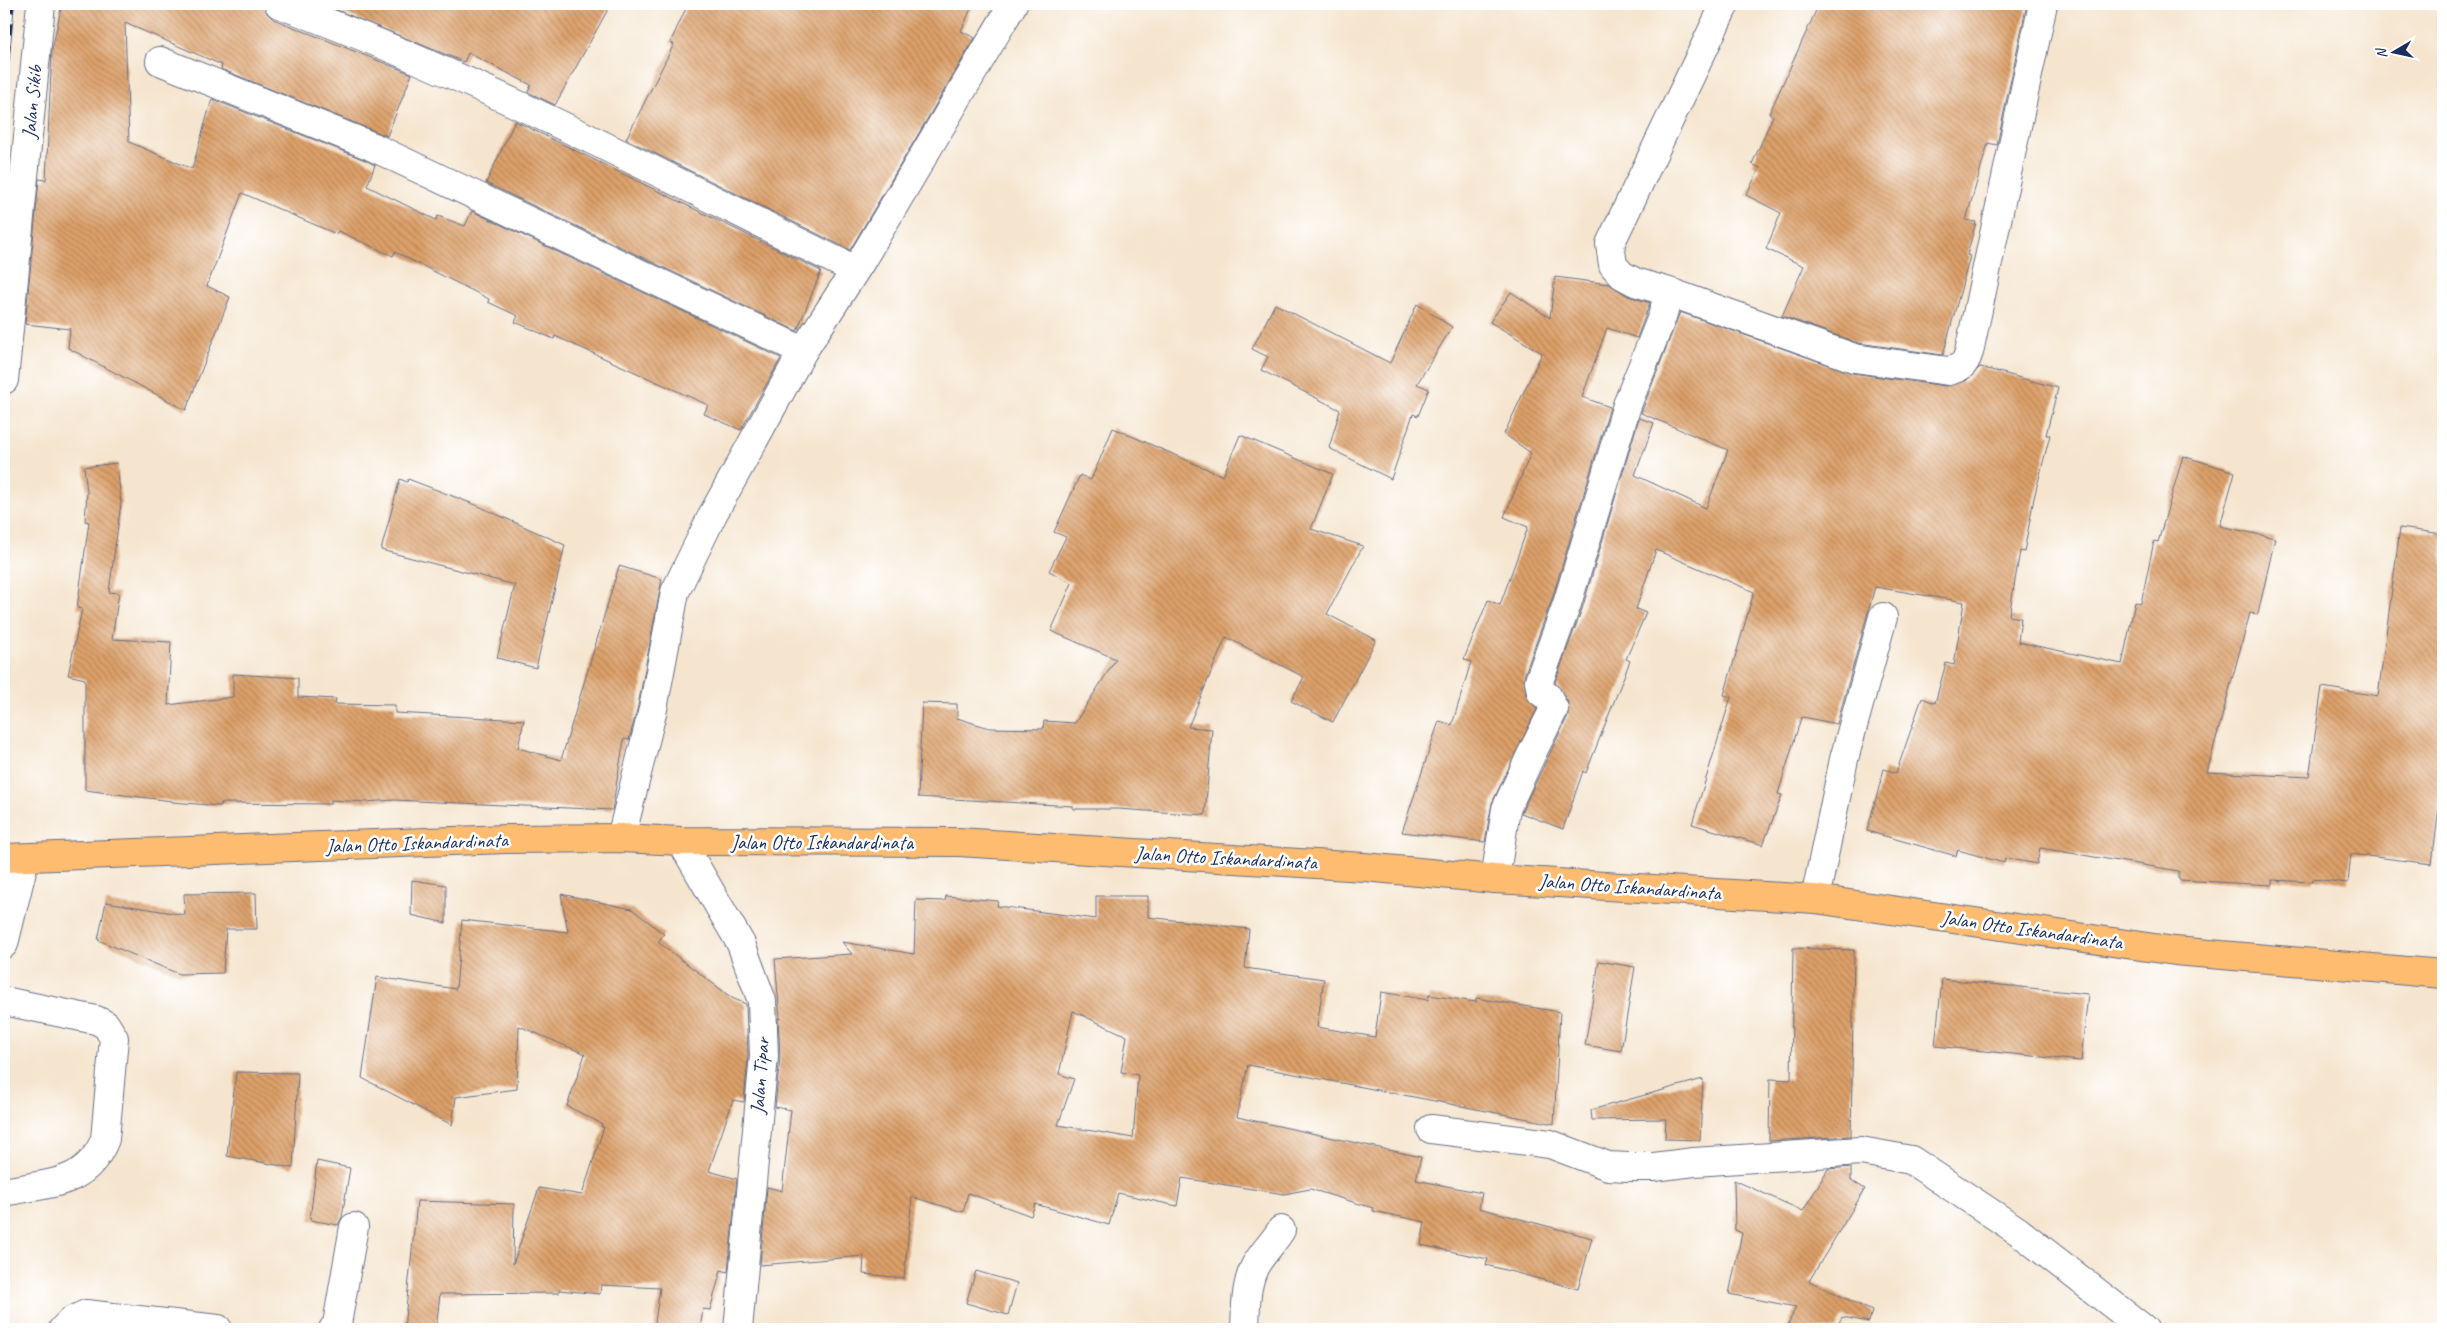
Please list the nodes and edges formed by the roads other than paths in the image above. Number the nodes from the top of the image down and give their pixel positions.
1 (41, 4) edge
2 (279, 4) edge
3 (1013, 4) edge
4 (1725, 4) edge
5 (2043, 4) edge
6 (160, 61) dead end
7 (855, 270) junction
8 (1669, 292) junction
9 (803, 351) junction
10 (4, 380) edge
11 (1883, 617) dead end
12 (622, 838) junction
13 (681, 841) junction
14 (14, 858) edge
15 (1495, 879) junction
16 (1815, 899) junction
17 (4, 944) edge
18 (2443, 974) edge
19 (4, 1001) edge
20 (1431, 1129) dead end
21 (4, 1192) edge
22 (354, 1227) dead end
23 (1281, 1230) dead end
24 (63, 1329) edge
25 (218, 1329) edge
26 (333, 1329) edge
27 (738, 1329) edge
28 (1245, 1329) edge
29 (2144, 1329) edge

1 - 10 street, Jalan Sikib
2 - 7 street
3 - 7 street
4 - 8 street
5 - 8 street
6 - 9 street
7 - 9 street
8 - 15 street
9 - 12 street
11 - 16 street
12 - 13 main road, Jalan Otto Iskandardinata
12 - 14 main road, Jalan Otto Iskandardinata
13 - 15 main road, Jalan Otto Iskandardinata
13 - 27 street, Jalan Tipar
14 - 17 street
15 - 16 main road, Jalan Otto Iskandardinata
16 - 18 main road, Jalan Otto Iskandardinata
19 - 21 street
20 - 29 street
22 - 26 street
23 - 28 street
24 - 25 street

